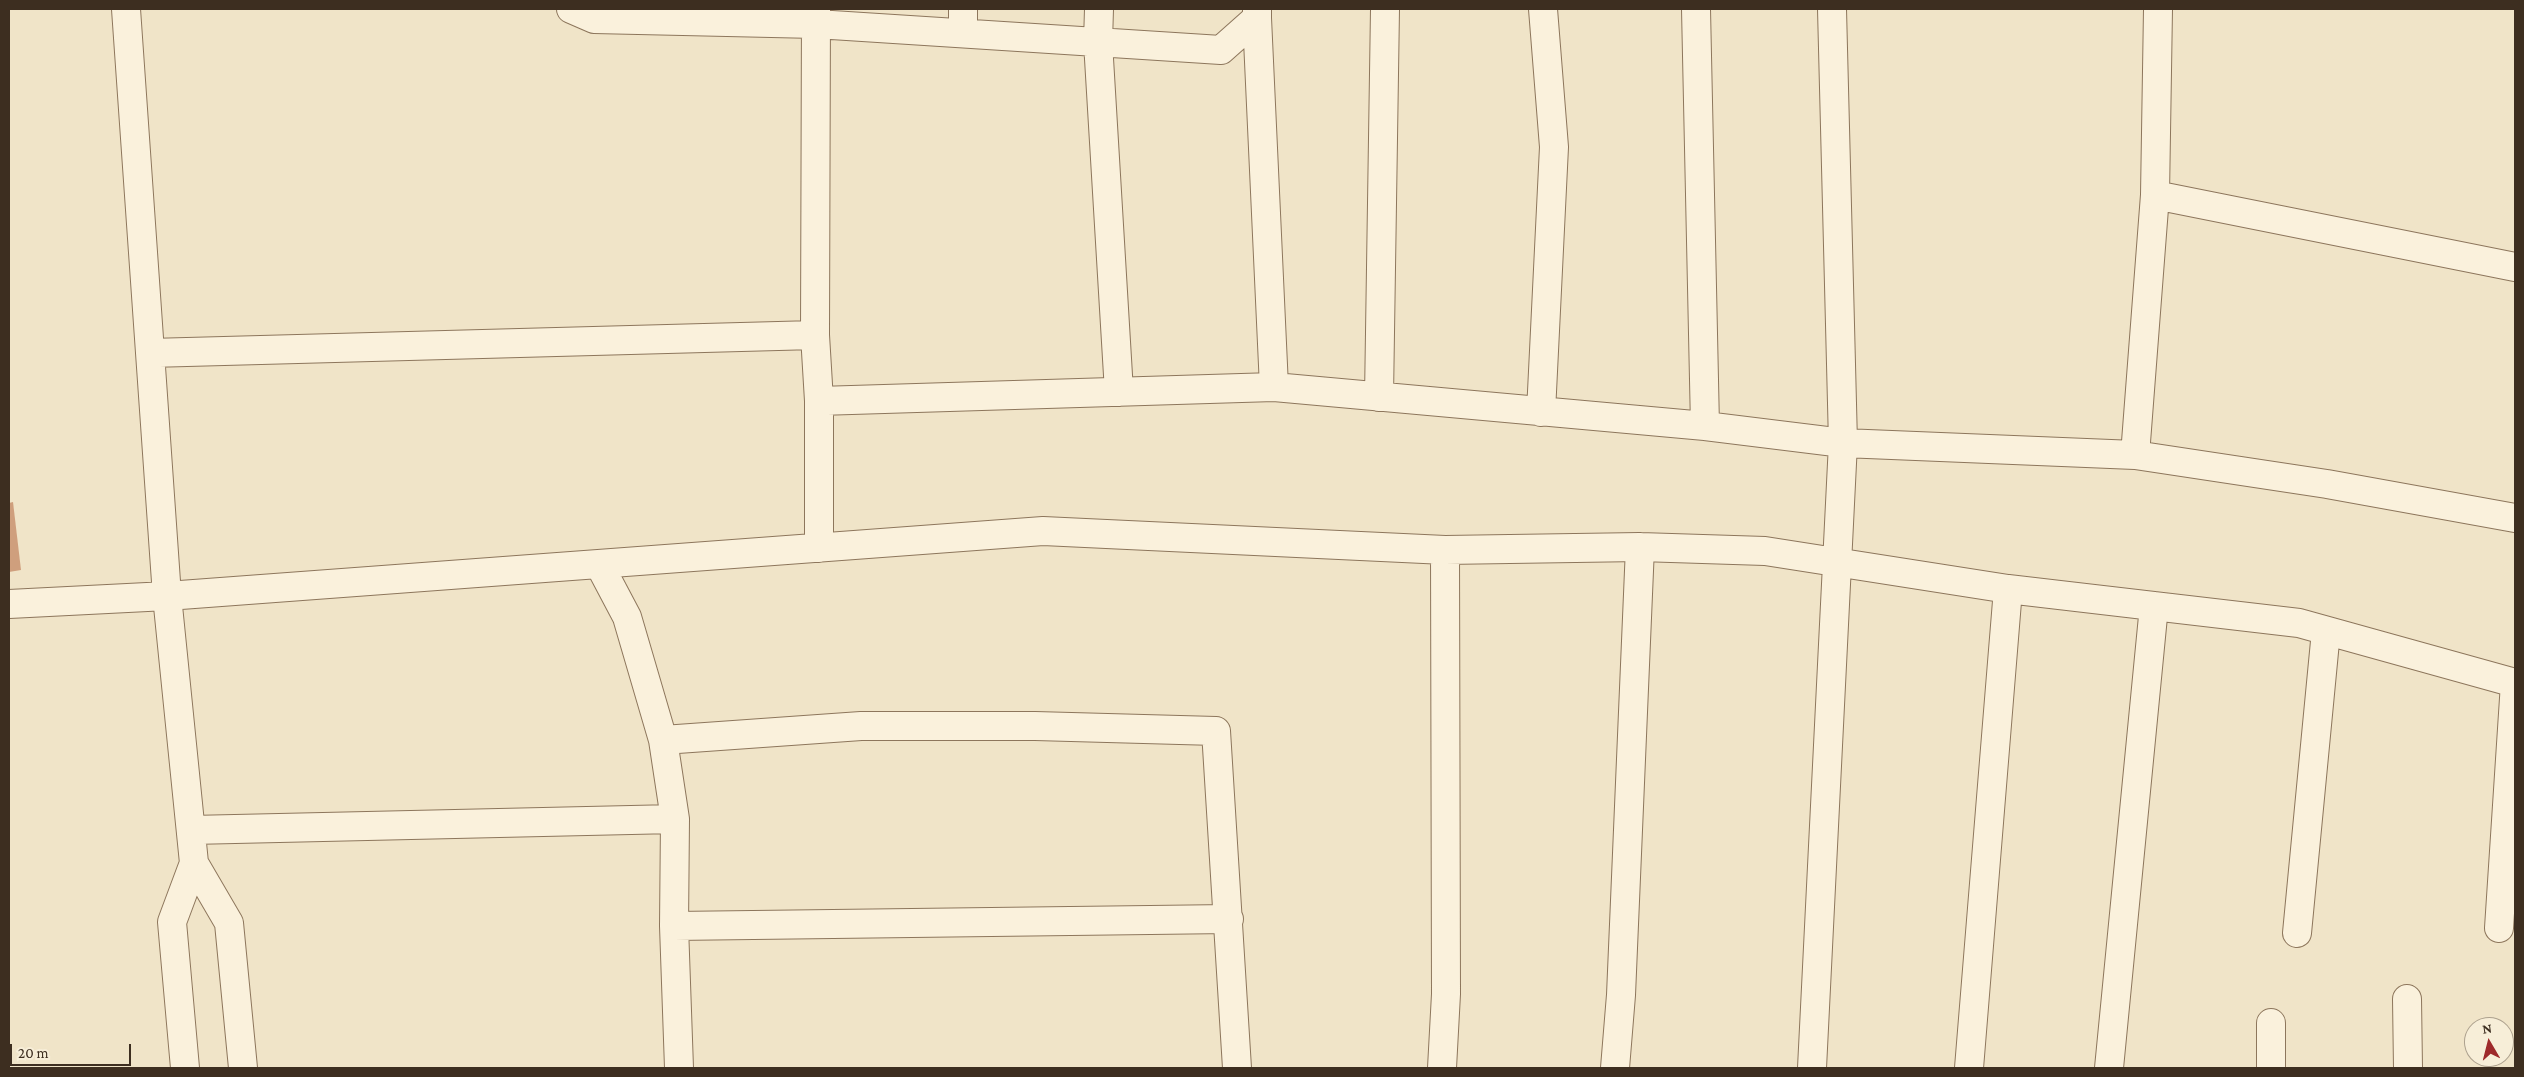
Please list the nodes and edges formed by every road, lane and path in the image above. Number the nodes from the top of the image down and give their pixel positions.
1 (126, 9) edge
2 (571, 9) edge
3 (1099, 9) edge
4 (1385, 9) edge
5 (1543, 9) edge
6 (1696, 9) edge
7 (1832, 9) edge
8 (2158, 9) edge
9 (1257, 13) edge
10 (816, 16) edge
11 (963, 21) edge
12 (1098, 42) junction
13 (2155, 195) junction
14 (2515, 267) edge
15 (815, 335) junction
16 (150, 353) junction
17 (1274, 387) junction
18 (1119, 392) junction
19 (1379, 397) junction
20 (819, 401) junction
21 (1540, 412) junction
22 (1705, 426) junction
23 (1842, 443) junction
24 (2135, 455) junction
25 (2515, 518) edge
26 (820, 548) junction
27 (1640, 548) junction
28 (1446, 550) junction
29 (1836, 561) junction
30 (599, 564) junction
31 (2008, 589) junction
32 (167, 596) junction
33 (9, 604) edge
34 (2154, 606) junction
35 (2326, 631) junction
36 (2515, 683) edge
37 (663, 740) junction
38 (675, 819) junction
39 (191, 830) junction
40 (194, 862) junction
41 (1229, 919) junction
42 (674, 926) junction
43 (2499, 928) dead end
44 (2297, 933) dead end
45 (2406, 999) dead end
46 (2271, 1024) dead end
47 (184, 1068) edge
48 (242, 1068) edge
49 (679, 1068) edge
50 (1237, 1068) edge
51 (1442, 1068) edge
52 (1615, 1068) edge
53 (1812, 1068) edge
54 (1969, 1068) edge
55 (2109, 1068) edge
56 (2271, 1068) edge
57 (2408, 1068) edge

1 - 16 street
2 - 10 street
3 - 12 street
4 - 19 street
5 - 21 street
6 - 22 street
7 - 23 street
8 - 13 street
9 - 12 street
9 - 17 street
10 - 11 street
10 - 15 street
11 - 12 street
12 - 18 street
13 - 14 street
13 - 24 street
15 - 16 street
15 - 20 street
16 - 32 street
17 - 18 street
17 - 19 street
18 - 20 street
19 - 21 street
20 - 26 street
21 - 22 street
22 - 23 street
23 - 24 street
23 - 29 street
24 - 25 street
26 - 28 street
26 - 30 street
27 - 28 street
27 - 29 street
27 - 52 street
28 - 51 street
29 - 31 street
29 - 53 street
30 - 32 street
30 - 37 street
31 - 34 street
31 - 54 street
32 - 33 street
32 - 39 street
34 - 35 street
34 - 55 street
35 - 36 street
35 - 44 street
36 - 43 street
37 - 38 street
37 - 41 street
38 - 39 street
38 - 42 street
39 - 40 street
40 - 47 street
40 - 48 street
41 - 42 street
41 - 50 street
42 - 49 street
45 - 57 street
46 - 56 street

